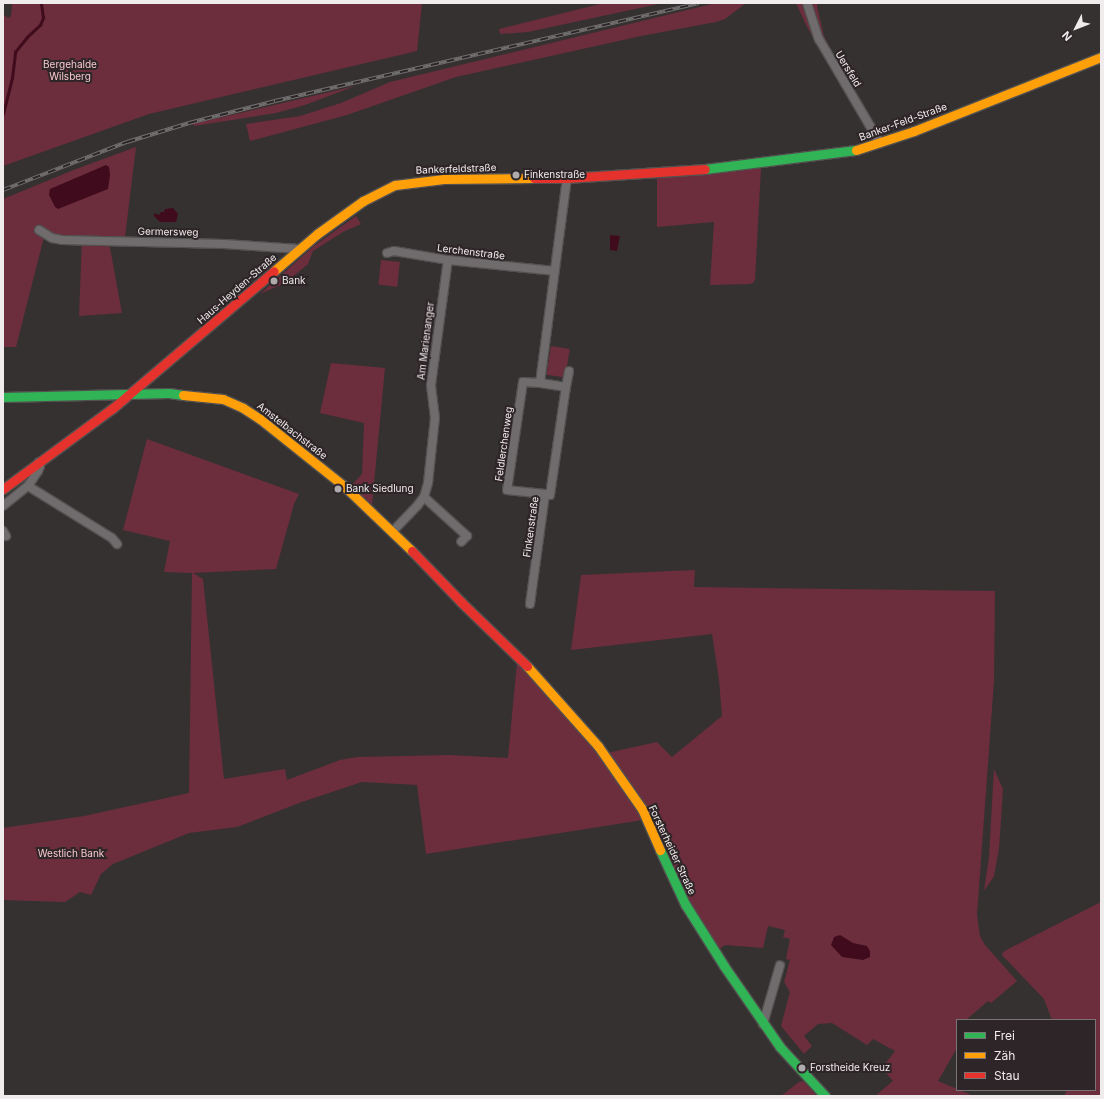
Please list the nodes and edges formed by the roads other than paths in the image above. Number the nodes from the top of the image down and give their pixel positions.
1 (807, 3) edge
2 (1101, 57) edge
3 (880, 143) junction
4 (630, 174) joint
5 (567, 178) junction
6 (380, 192) joint
7 (38, 230) dead end
8 (299, 249) junction
9 (387, 253) dead end
10 (448, 260) junction
11 (554, 271) junction
12 (570, 371) dead end
13 (540, 383) junction
14 (566, 387) junction
15 (130, 393) junction
16 (110, 394) junction
17 (3, 397) edge
18 (113, 408) junction
19 (39, 462) junction
20 (28, 486) junction
21 (3, 489) edge
22 (545, 494) junction
23 (424, 497) junction
24 (3, 506) edge
25 (392, 531) junction
26 (461, 542) dead end
27 (117, 544) dead end
28 (530, 604) dead end
29 (502, 641) joint
30 (780, 965) dead end
31 (763, 1024) junction
32 (825, 1096) edge

1 - 3 street, Uersfeld
2 - 3 street, Banker-Feld-Straße
3 - 4 street, Banker-Feld-Straße
4 - 5 street, Bankerfeldstraße
5 - 6 street, Bankerfeldstraße
5 - 11 street
6 - 8 street, Haus-Heyden-Straße
7 - 8 street, Germersweg
8 - 15 street, Haus-Heyden-Straße
9 - 10 street, Lerchenstraße
10 - 11 street, Lerchenstraße
10 - 23 street, Am Marienanger
11 - 13 street
12 - 14 street, Finkenstraße
13 - 14 street
13 - 22 street, Feldlerchenweg
14 - 22 street, Finkenstraße
15 - 16 street, Amstelbachstraße
15 - 18 street, Haus-Heyden-Straße
15 - 25 street, Amstelbachstraße
16 - 17 street, Amstelbachstraße
16 - 18 street
18 - 19 street, Haus-Heyden-Straße
19 - 20 street
19 - 21 street, Haus-Heyden-Straße
20 - 24 street
20 - 27 street
22 - 28 street, Finkenstraße
23 - 25 street, Am Marienanger
23 - 26 street
25 - 29 street, Amstelbachstraße
29 - 31 street, Forsterheider Straße
30 - 31 street
31 - 32 street, Forsterheider Straße

